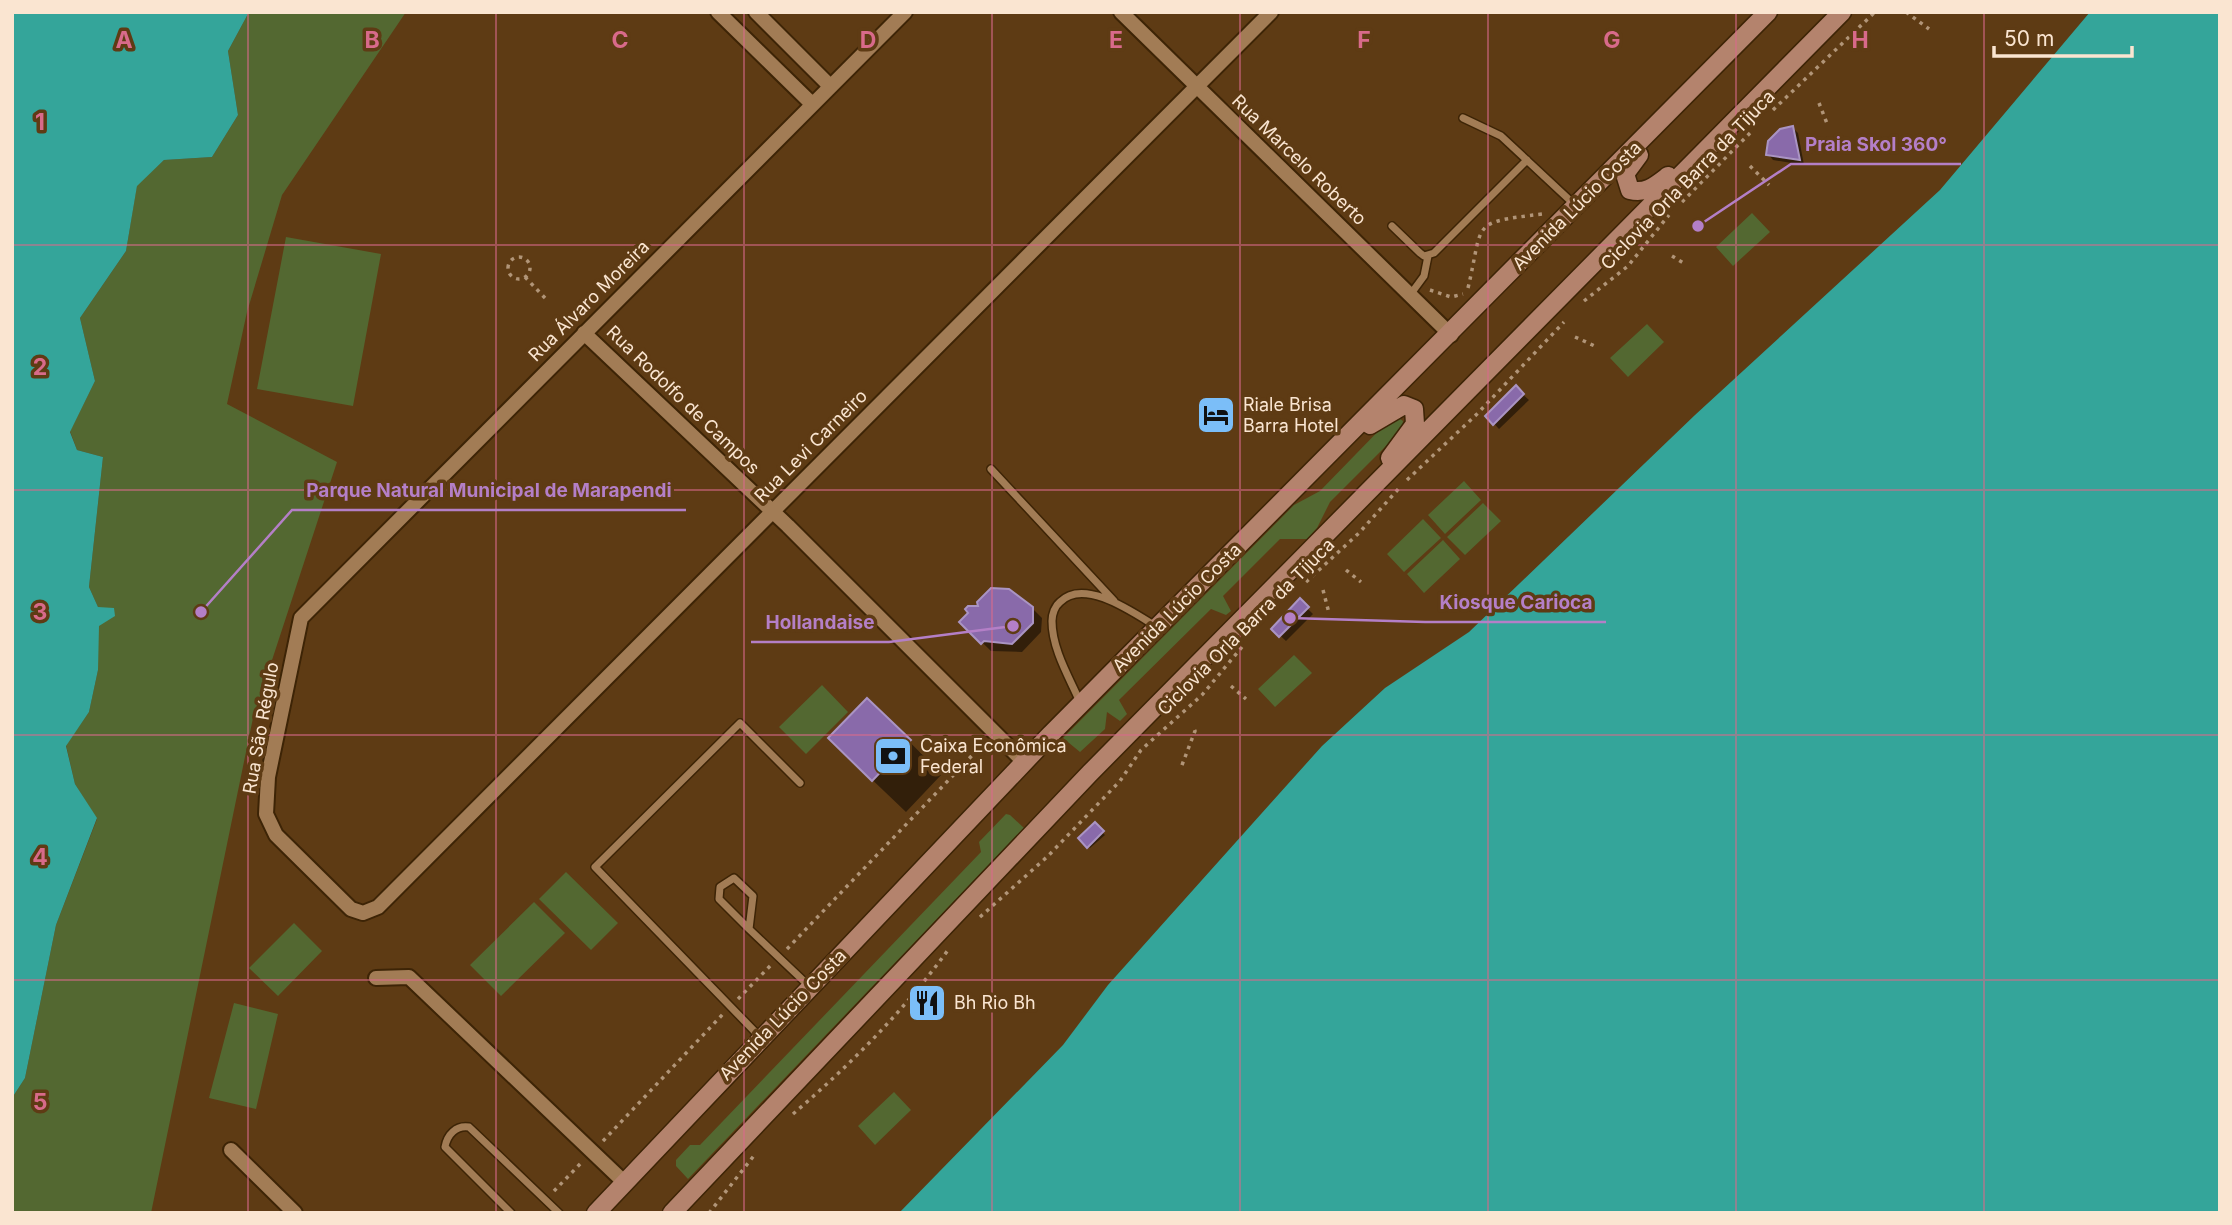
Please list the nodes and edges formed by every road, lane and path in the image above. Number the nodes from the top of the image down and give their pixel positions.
1 (719, 12) edge
2 (756, 12) edge
3 (905, 12) edge
4 (1121, 12) edge
5 (1270, 12) edge
6 (1768, 12) edge
7 (1842, 12) edge
8 (1875, 12) edge
9 (1906, 12) edge
10 (1929, 29) dead end
11 (830, 86) junction
12 (1198, 87) junction
13 (1819, 103) dead end
14 (812, 104) junction
15 (1670, 112) junction
16 (1766, 117) dead end
17 (1463, 118) dead end
18 (1756, 126) dead end
19 (1828, 126) dead end
20 (1704, 150) junction
21 (1527, 160) junction
22 (1750, 166) dead end
23 (1769, 185) dead end
24 (1679, 204) dead end
25 (1576, 206) junction
26 (1670, 213) dead end
27 (1536, 222) dead end
28 (1392, 226) dead end
29 (1428, 256) junction
30 (1672, 256) dead end
31 (1685, 264) dead end
32 (525, 277) junction
33 (1477, 281) dead end
34 (1421, 282) junction
35 (1467, 291) junction
36 (1410, 295) junction
37 (546, 299) dead end
38 (1579, 304) dead end
39 (1571, 313) dead end
40 (1469, 314) junction
41 (584, 333) junction
42 (1451, 335) junction
43 (1574, 337) dead end
44 (1597, 347) dead end
45 (1328, 454) junction
46 (990, 469) dead end
47 (1355, 506) junction
48 (773, 512) junction
49 (1346, 570) dead end
50 (1362, 582) dead end
51 (1299, 588) dead end
52 (1323, 590) dead end
53 (1115, 602) junction
54 (1329, 613) dead end
55 (301, 618) joint
56 (1158, 627) junction
57 (1245, 643) dead end
58 (1231, 686) dead end
59 (1246, 699) dead end
60 (1081, 704) junction
61 (1193, 726) dead end
62 (994, 733) junction
63 (1024, 762) junction
64 (1182, 765) dead end
65 (800, 783) dead end
66 (378, 907) joint
67 (978, 918) dead end
68 (749, 929) junction
69 (953, 944) dead end
70 (779, 957) junction
71 (376, 978) dead end
72 (810, 987) junction
73 (731, 1006) junction
74 (762, 1038) junction
75 (788, 1118) dead end
76 (231, 1150) dead end
77 (758, 1150) dead end
78 (592, 1152) junction
79 (624, 1182) junction
80 (546, 1200) junction
81 (295, 1213) edge
82 (512, 1213) edge
83 (559, 1213) edge
84 (596, 1213) edge
85 (672, 1213) edge
86 (709, 1213) edge

1 - 14 street
2 - 11 street
3 - 11 street, Rua Álvaro Moreira
4 - 12 street, Rua Marcelo Roberto
5 - 12 street, Rua Levi Carneiro
6 - 15 main road, Avenida Lúcio Costa
7 - 20 main road
8 - 16 path, Ciclovia Orla Barra da Tijuca
9 - 10 path
11 - 14 street, Rua Álvaro Moreira
12 - 36 street, Rua Marcelo Roberto
12 - 48 street, Rua Levi Carneiro
13 - 19 path
14 - 41 street, Rua Álvaro Moreira
15 - 20 main road
15 - 25 main road, Avenida Lúcio Costa
17 - 21 lane
18 - 24 path, Ciclovia Orla Barra da Tijuca
20 - 47 main road
21 - 25 lane
21 - 29 lane
22 - 23 path
25 - 40 main road, Avenida Lúcio Costa
26 - 38 path, Ciclovia Orla Barra da Tijuca
27 - 35 path
28 - 29 lane
29 - 34 lane
30 - 31 path
32 - 32 path
32 - 37 path
33 - 35 path
34 - 35 path
34 - 36 lane
35 - 40 path
36 - 42 street, Rua Marcelo Roberto
39 - 51 path, Ciclovia Orla Barra da Tijuca
40 - 42 main road, Avenida Lúcio Costa
41 - 48 street, Rua Rodolfo de Campos
41 - 55 street, Rua Álvaro Moreira
42 - 45 main road, Avenida Lúcio Costa
43 - 44 path
45 - 47 main road
45 - 56 main road, Avenida Lúcio Costa
46 - 53 lane
47 - 85 main road
48 - 62 street, Rua Rodolfo de Campos
48 - 66 street, Rua Levi Carneiro
49 - 50 path
52 - 54 path
53 - 56 lane
53 - 60 lane
55 - 66 street, Rua São Régulo
56 - 60 main road, Avenida Lúcio Costa
57 - 67 path, Ciclovia Orla Barra da Tijuca
58 - 59 path
60 - 63 main road, Avenida Lúcio Costa
61 - 64 path
62 - 63 street, Rua Rodolfo de Campos
62 - 70 path
63 - 72 main road, Avenida Lúcio Costa
65 - 73 lane
68 - 68 lane
68 - 70 lane
69 - 75 path
70 - 72 lane
70 - 73 path
71 - 78 street
72 - 74 main road, Avenida Lúcio Costa
73 - 74 lane
73 - 78 path
74 - 79 main road, Avenida Lúcio Costa
76 - 81 street
77 - 86 path
78 - 79 street
78 - 80 path
79 - 84 main road, Avenida Lúcio Costa
80 - 82 lane
80 - 83 lane

